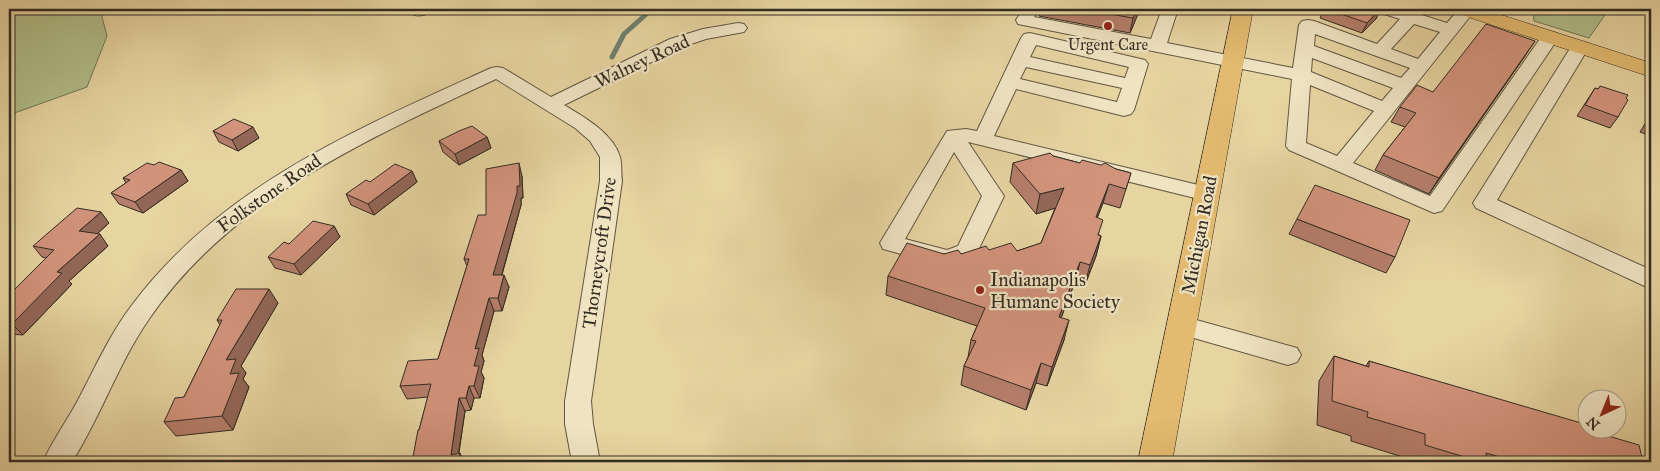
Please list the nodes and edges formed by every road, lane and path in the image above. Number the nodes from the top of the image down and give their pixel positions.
1 (1031, 9) edge
2 (1170, 9) edge
3 (1243, 9) edge
4 (1387, 9) edge
5 (1466, 9) edge
6 (1308, 17) edge
7 (1411, 17) junction
8 (738, 28) dead end
9 (1450, 30) junction
10 (1550, 37) junction
11 (1157, 46) junction
12 (1580, 47) junction
13 (1305, 48) junction
14 (1380, 51) junction
15 (1233, 61) junction
16 (1421, 66) junction
17 (1651, 70) edge
18 (497, 72) joint
19 (1300, 75) junction
20 (1010, 82) junction
21 (1404, 86) junction
22 (549, 105) junction
23 (1386, 109) junction
24 (954, 136) junction
25 (983, 139) junction
26 (1340, 165) junction
27 (1207, 194) junction
28 (1651, 280) edge
29 (1182, 325) junction
30 (1288, 354) dead end
31 (57, 462) edge
32 (586, 462) edge
33 (1155, 462) edge

1 - 11 street
2 - 11 street
3 - 15 main road, Michigan Road
4 - 7 street
5 - 9 street
5 - 10 main road
6 - 13 street
6 - 14 street
7 - 9 street
7 - 14 street
8 - 22 street, Walney Road
9 - 16 street
10 - 12 main road
10 - 26 street
11 - 15 street
12 - 17 main road
12 - 28 street
13 - 19 street
13 - 21 street
14 - 16 street
15 - 19 street
15 - 27 main road, Michigan Road
16 - 21 street
18 - 22 street, Thorneycroft Drive
18 - 31 street, Folkstone Road
19 - 23 street
19 - 26 street
20 - 20 street
20 - 25 street
21 - 23 street
22 - 32 street, Thorneycroft Drive
23 - 26 street
24 - 24 street
24 - 25 street
25 - 27 street
27 - 29 main road, Michigan Road
29 - 30 street
29 - 33 main road, Michigan Road

